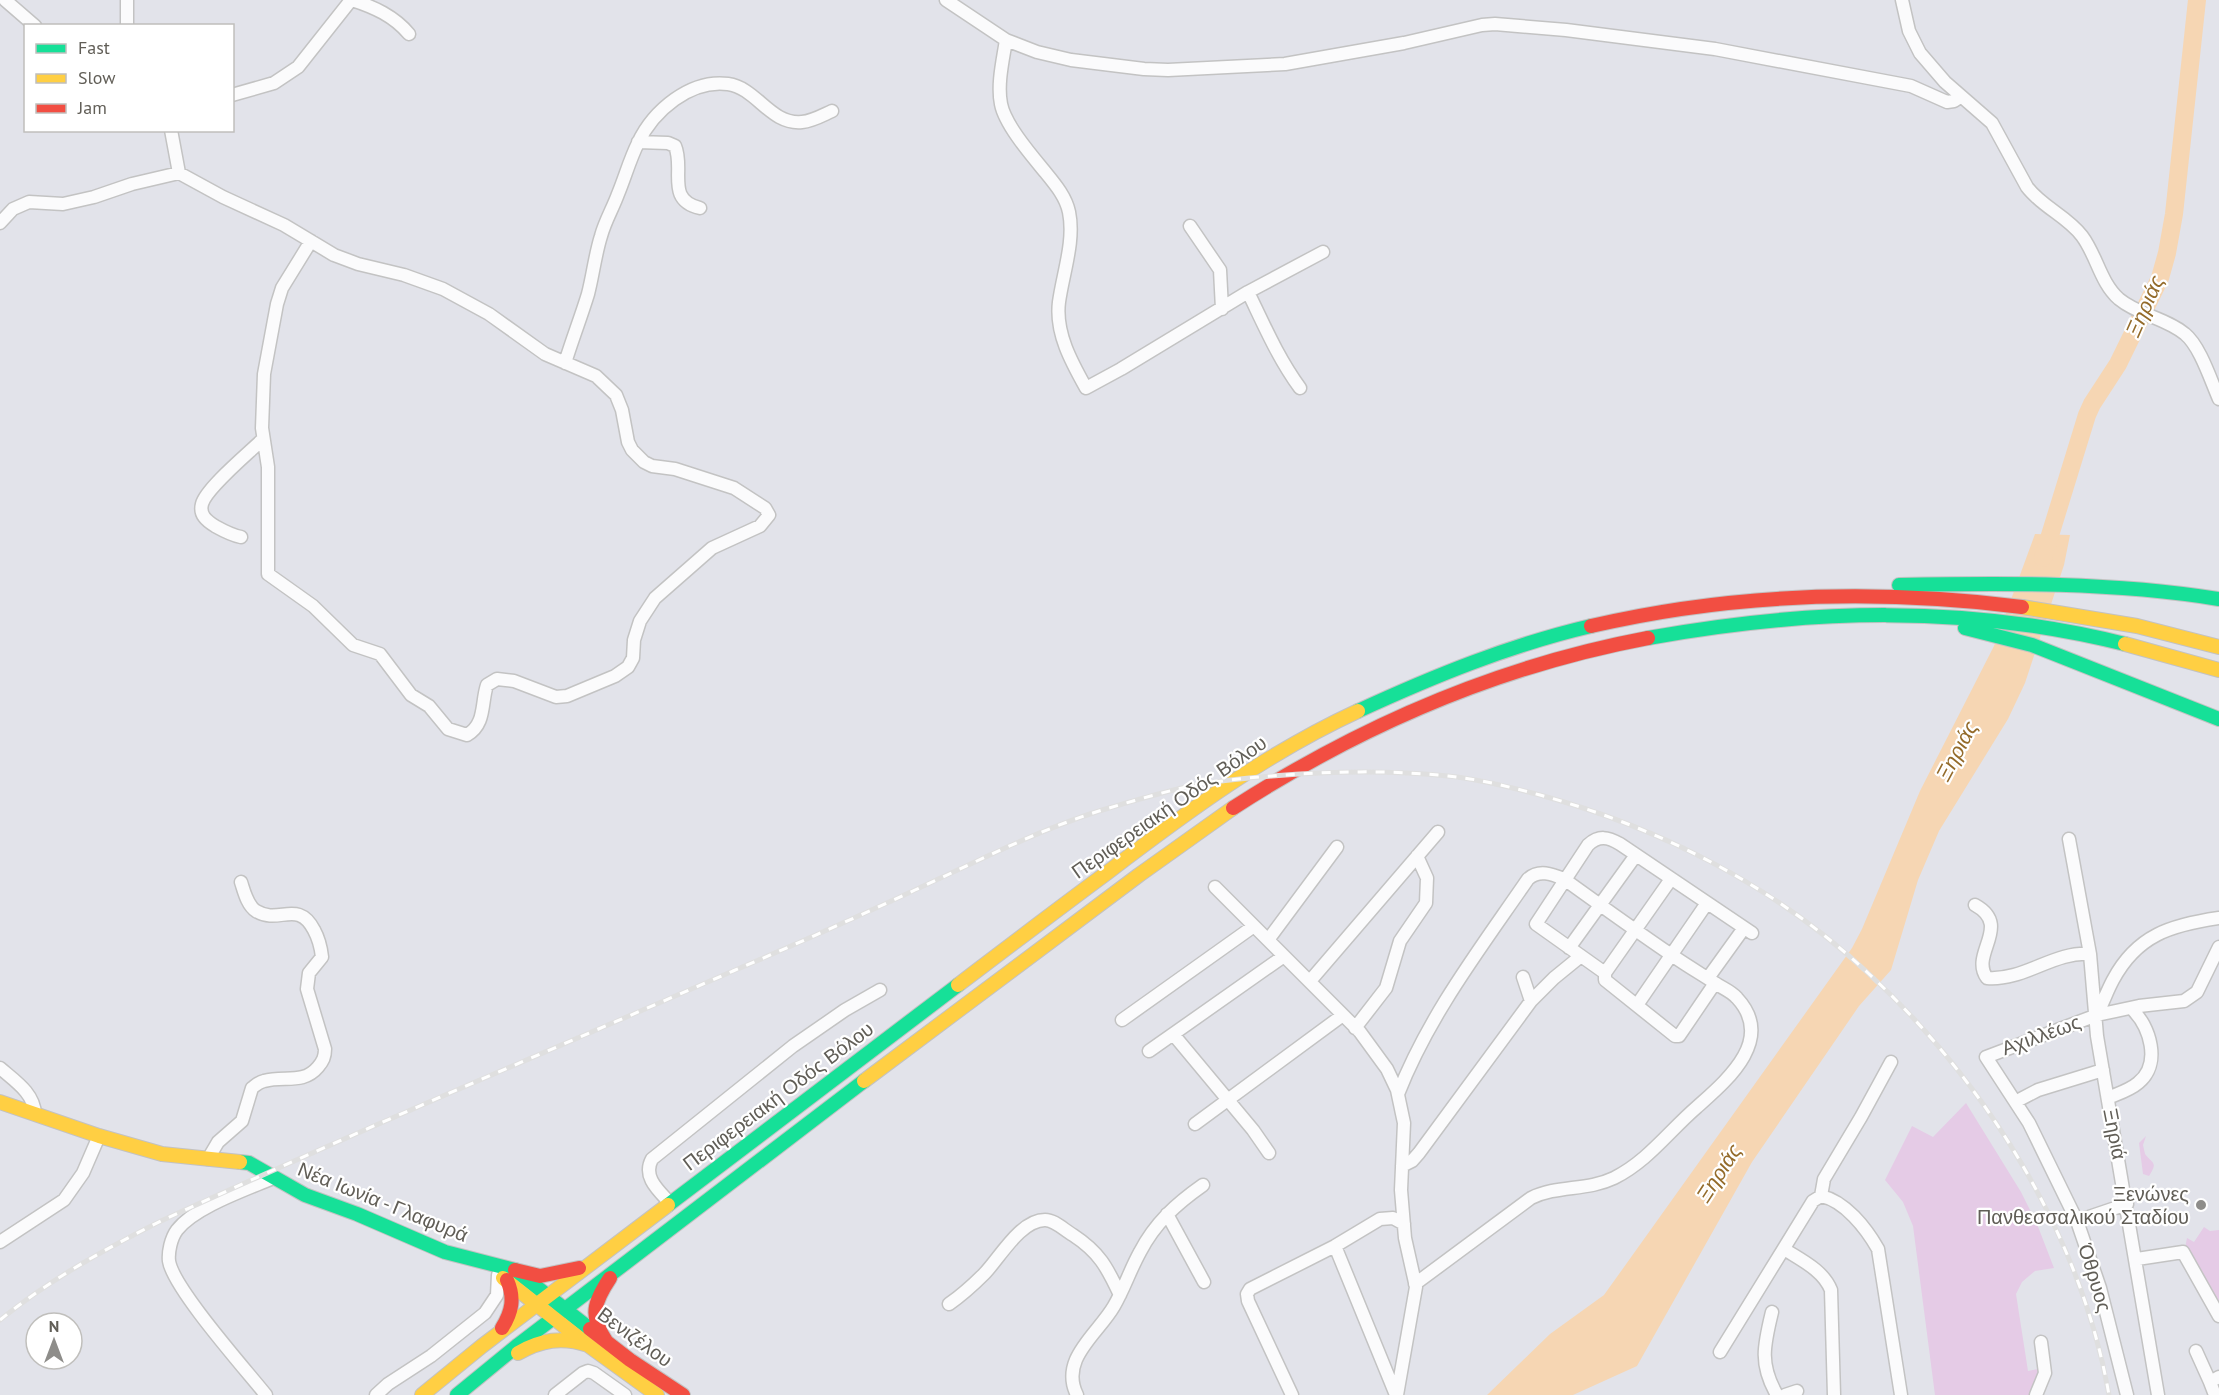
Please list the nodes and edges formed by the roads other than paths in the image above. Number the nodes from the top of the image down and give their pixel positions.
1 (4, 0) edge
2 (127, 0) edge
3 (351, 0) edge
4 (946, 0) edge
5 (1902, 0) edge
6 (32, 24) edge
7 (127, 24) edge
8 (409, 34) dead end
9 (1006, 40) junction
10 (234, 94) edge
11 (1960, 97) junction
12 (832, 111) dead end
13 (171, 132) edge
14 (638, 142) junction
15 (179, 173) junction
16 (700, 208) dead end
17 (0, 222) edge
18 (1190, 226) dead end
19 (311, 242) junction
20 (1323, 252) dead end
21 (1248, 292) junction
22 (1222, 309) junction
23 (565, 363) junction
24 (1300, 388) dead end
25 (2219, 399) edge
26 (263, 439) junction
27 (241, 537) dead end
28 (1839, 594) junction
29 (2219, 599) edge
30 (1990, 626) junction
31 (2219, 647) edge
32 (2219, 670) edge
33 (2219, 719) edge
34 (1438, 832) dead end
35 (2069, 839) dead end
36 (1337, 847) dead end
37 (1636, 855) junction
38 (1417, 856) junction
39 (1564, 879) junction
40 (1671, 879) junction
41 (241, 882) dead end
42 (1215, 888) dead end
43 (1707, 903) junction
44 (1600, 904) junction
45 (1976, 905) dead end
46 (2219, 918) edge
47 (1254, 926) junction
48 (1636, 930) junction
49 (1268, 940) junction
50 (2219, 947) edge
51 (1569, 948) junction
52 (2090, 954) junction
53 (1672, 955) junction
54 (1284, 956) junction
55 (1581, 956) junction
56 (1605, 974) junction
57 (1523, 977) dead end
58 (1310, 981) junction
59 (1712, 981) junction
60 (880, 990) dead end
61 (1531, 1001) junction
62 (1637, 1005) junction
63 (2131, 1008) junction
64 (1343, 1015) junction
65 (2097, 1015) junction
66 (1122, 1020) dead end
67 (1355, 1028) junction
68 (1173, 1034) junction
69 (1149, 1052) dead end
70 (1986, 1057) joint
71 (1891, 1062) dead end
72 (0, 1068) edge
73 (2103, 1070) junction
74 (1398, 1094) junction
75 (2108, 1098) junction
76 (1228, 1100) junction
77 (2017, 1101) junction
78 (0, 1102) edge
79 (35, 1114) junction
80 (1195, 1124) dead end
81 (99, 1136) junction
82 (1269, 1152) dead end
83 (208, 1159) junction
84 (1402, 1166) junction
85 (273, 1178) junction
86 (1203, 1185) dead end
87 (1821, 1196) junction
88 (670, 1203) junction
89 (2127, 1204) junction
90 (1167, 1214) junction
91 (2077, 1221) junction
92 (1404, 1224) junction
93 (0, 1242) edge
94 (1335, 1246) junction
95 (1784, 1249) junction
96 (2137, 1259) junction
97 (591, 1264) junction
98 (615, 1271) junction
99 (507, 1275) junction
100 (1203, 1282) dead end
101 (1415, 1284) junction
102 (1119, 1295) junction
103 (544, 1300) junction
104 (949, 1304) dead end
105 (565, 1308) junction
106 (1772, 1312) dead end
107 (2219, 1316) edge
108 (553, 1317) junction
109 (499, 1333) junction
110 (606, 1341) junction
111 (2041, 1342) dead end
112 (588, 1345) junction
113 (2196, 1351) dead end
114 (1720, 1352) dead end
115 (484, 1371) junction
116 (2215, 1380) edge
117 (266, 1395) edge
118 (376, 1395) edge
119 (422, 1395) edge
120 (457, 1395) edge
121 (555, 1395) edge
122 (626, 1395) edge
123 (657, 1395) edge
124 (683, 1395) edge
125 (1077, 1395) edge
126 (1292, 1395) edge
127 (1396, 1395) edge
128 (1777, 1395) edge
129 (1834, 1395) edge
130 (1901, 1395) edge
131 (2036, 1395) edge
132 (2127, 1395) edge
133 (2158, 1395) edge
134 (2215, 1395) edge

1 - 6 street
2 - 7 street
3 - 8 street
3 - 10 street
4 - 9 street
5 - 11 street
9 - 11 street
9 - 22 street
11 - 25 street
12 - 14 street
13 - 15 street
14 - 16 street
14 - 23 street
15 - 17 street
15 - 19 street
18 - 22 street
19 - 23 street
19 - 26 street
20 - 21 street
21 - 22 street
21 - 24 street
23 - 26 street
26 - 27 street
28 - 29 main road
28 - 31 main road, Περιφερειακή Οδός Βόλου
28 - 88 main road, Περιφερειακή Οδός Βόλου
30 - 32 main road, Περιφερειακή Οδός Βόλου
30 - 33 main road
30 - 98 main road, Περιφερειακή Οδός Βόλου
34 - 38 street
35 - 52 street, Ξηριά
36 - 49 street
37 - 39 street
37 - 40 street
37 - 44 street
38 - 58 street
38 - 67 street
39 - 44 street
39 - 51 street
39 - 74 street
40 - 43 street
40 - 48 street
41 - 83 street
42 - 47 street
43 - 53 street
43 - 59 street
44 - 48 street
44 - 51 street
45 - 52 street
46 - 65 street
47 - 49 street
47 - 66 street
48 - 53 street
48 - 56 street
49 - 54 street
50 - 63 street, Αχιλλέως
51 - 55 street
52 - 65 street, Ξηριά
53 - 59 street
53 - 62 street
54 - 58 street
54 - 68 street
55 - 56 street
55 - 61 street
56 - 62 street
57 - 61 street
58 - 64 street
59 - 62 street
59 - 101 street
60 - 88 street
61 - 84 street
63 - 65 street, Αχιλλέως
63 - 75 street
64 - 67 street
64 - 76 street
65 - 70 street, Αχιλλέως
65 - 73 street, Ξηριά
67 - 74 street
68 - 69 street
68 - 76 street
70 - 77 street, Όθρυος
71 - 87 street
72 - 79 street
73 - 75 street, Ξηριά
73 - 77 street
74 - 84 street
75 - 89 street, Ξηριά
76 - 80 street
76 - 82 street
77 - 91 street, Όθρυος
78 - 79 main road, Νέα Ιωνία - Γλαφυρά
79 - 81 main road, Νέα Ιωνία - Γλαφυρά
81 - 83 main road, Νέα Ιωνία - Γλαφυρά
81 - 93 street
83 - 85 main road, Νέα Ιωνία - Γλαφυρά
84 - 92 street
85 - 99 main road, Νέα Ιωνία - Γλαφυρά
85 - 117 street
86 - 90 street
87 - 95 street
87 - 130 street
88 - 97 main road, Περιφερειακή Οδός Βόλου
89 - 91 street
89 - 96 street, Ξηριά
90 - 100 street
90 - 102 street
91 - 132 street, Όθρυος
92 - 94 street
92 - 101 street
94 - 126 street
94 - 127 street
95 - 114 street
95 - 129 street
96 - 107 street
96 - 133 street, Ξηριά
97 - 99 main road
97 - 103 main road, Περιφερειακή Οδός Βόλου
98 - 105 main road, Περιφερειακή Οδός Βόλου
98 - 110 main road
99 - 103 main road, Νέα Ιωνία - Γλαφυρά
99 - 109 main road
99 - 118 street
101 - 127 street
102 - 104 street
102 - 125 street
103 - 105 main road, Νέα Ιωνία - Γλαφυρά
103 - 108 main road, Νέα Ιωνία - Γλαφυρά
103 - 109 main road, Περιφερειακή Οδός Βόλου
105 - 108 main road, Περιφερειακή Οδός Βόλου
105 - 110 main road, Βενιζέλου
106 - 128 street
108 - 112 main road, Βενιζέλου
108 - 115 main road, Περιφερειακή Οδός Βόλου
109 - 119 main road, Περιφερειακή Οδός Βόλου
110 - 124 main road, Βενιζέλου
111 - 131 street
112 - 115 main road
112 - 123 main road, Βενιζέλου
113 - 116 street
115 - 120 main road, Περιφερειακή Οδός Βόλου
116 - 134 street
121 - 122 street

